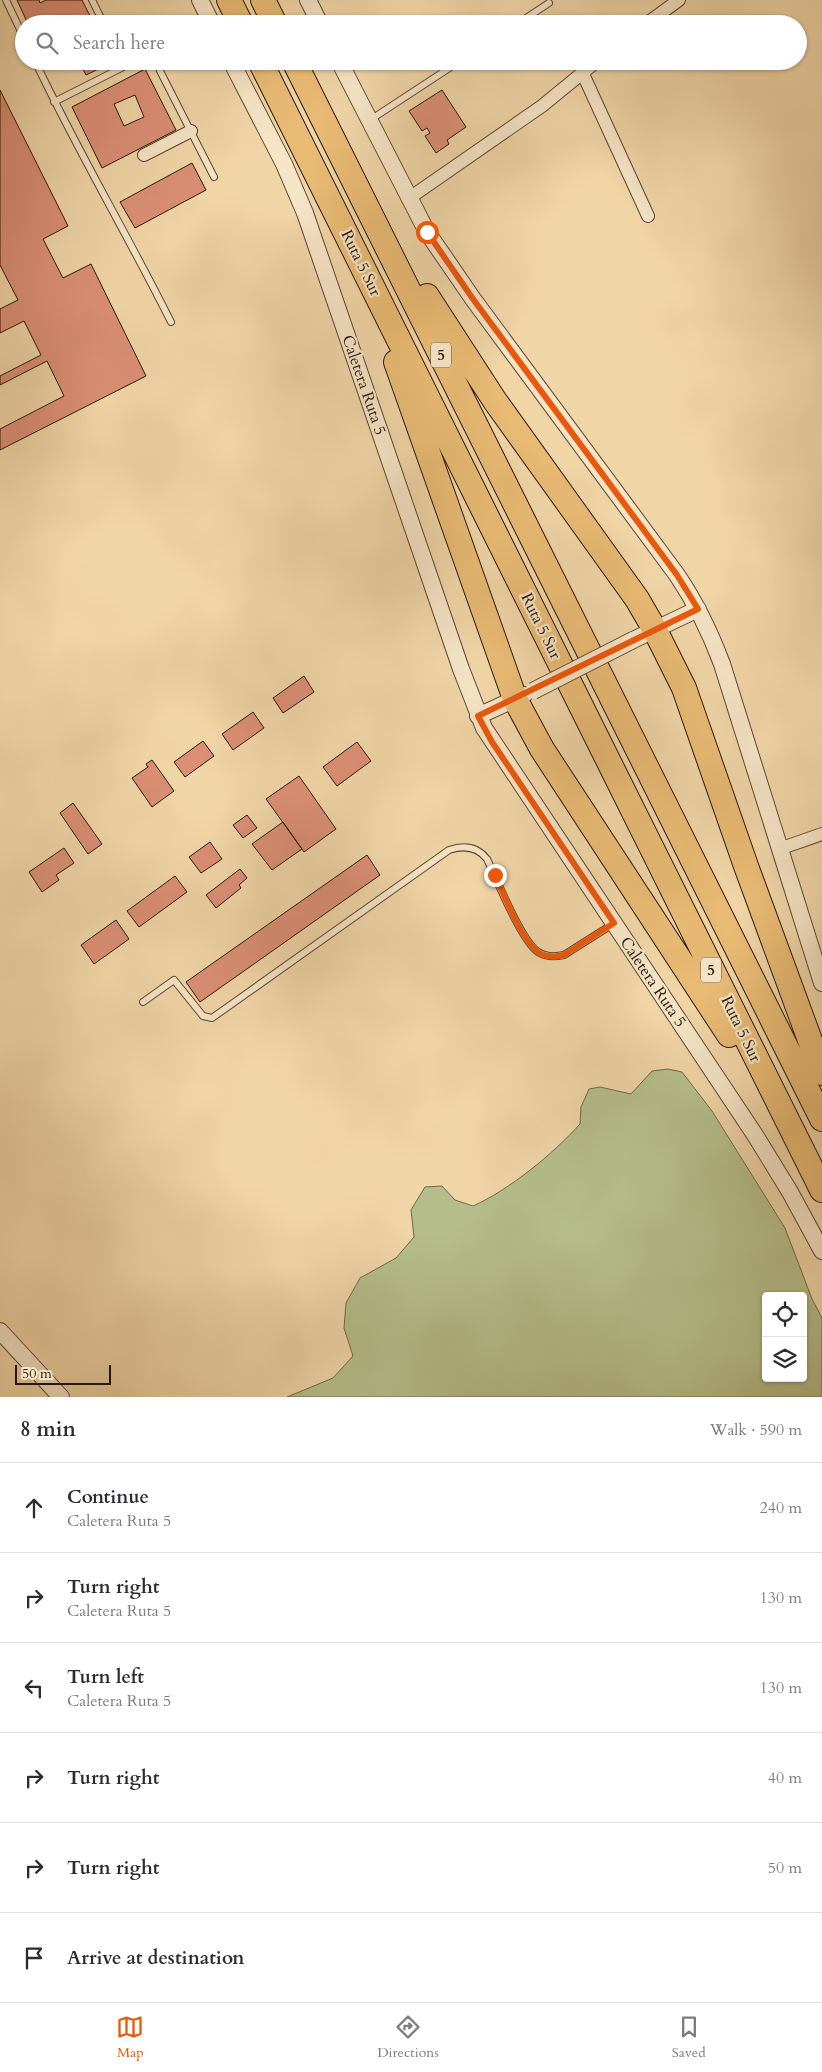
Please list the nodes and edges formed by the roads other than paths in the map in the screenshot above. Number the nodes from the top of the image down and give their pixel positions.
1 (6, 0) edge
2 (92, 0) edge
3 (200, 0) edge
4 (230, 0) edge
5 (263, 0) edge
6 (308, 0) edge
7 (679, 0) edge
8 (549, 3) dead end
9 (100, 15) edge
10 (208, 15) edge
11 (237, 15) edge
12 (270, 15) edge
13 (316, 15) edge
14 (531, 15) edge
15 (658, 15) edge
16 (15, 19) edge
17 (39, 70) edge
18 (112, 70) edge
19 (160, 70) edge
20 (236, 70) edge
21 (264, 70) edge
22 (299, 70) edge
23 (344, 70) edge
24 (446, 70) edge
25 (587, 70) edge
26 (583, 74) junction
27 (54, 102) junction
28 (369, 121) junction
29 (191, 131) junction
30 (144, 155) dead end
31 (214, 177) dead end
32 (363, 198) junction
33 (408, 199) junction
34 (648, 216) dead end
35 (361, 264) junction
36 (171, 322) dead end
37 (698, 609) junction
38 (655, 630) junction
39 (524, 695) junction
40 (478, 716) junction
41 (822, 834) edge
42 (779, 848) junction
43 (614, 923) junction
44 (822, 984) edge
45 (144, 1002) dead end
46 (822, 1074) edge
47 (822, 1119) edge
48 (794, 1136) junction
49 (822, 1190) edge
50 (822, 1251) edge
51 (0, 1331) edge
52 (61, 1397) edge

1 - 16 lane
2 - 9 lane
3 - 10 street
4 - 11 highway
5 - 12 highway
6 - 13 street
7 - 15 street
8 - 14 lane
17 - 27 lane
18 - 27 lane
19 - 29 lane
20 - 40 street, Caletera Ruta 5
21 - 35 highway, Ruta 5 Sur / 5
22 - 32 highway, Ruta 5 Sur / 5
23 - 28 street
24 - 28 lane
25 - 26 street
26 - 33 street
26 - 34 street
27 - 36 lane
28 - 33 street
29 - 30 street
29 - 31 lane
32 - 38 highway
32 - 47 highway, Ruta 5 Sur / 5
33 - 37 street
35 - 39 highway
35 - 48 highway, Ruta 5 Sur / 5
37 - 38 street
37 - 42 street
38 - 39 street, bridge
38 - 46 highway
39 - 40 street
39 - 48 highway
40 - 43 street, Caletera Ruta 5
41 - 42 street
42 - 44 street
43 - 45 lane
43 - 50 street, Caletera Ruta 5
48 - 49 highway, Ruta 5 Sur / 5
51 - 52 street

